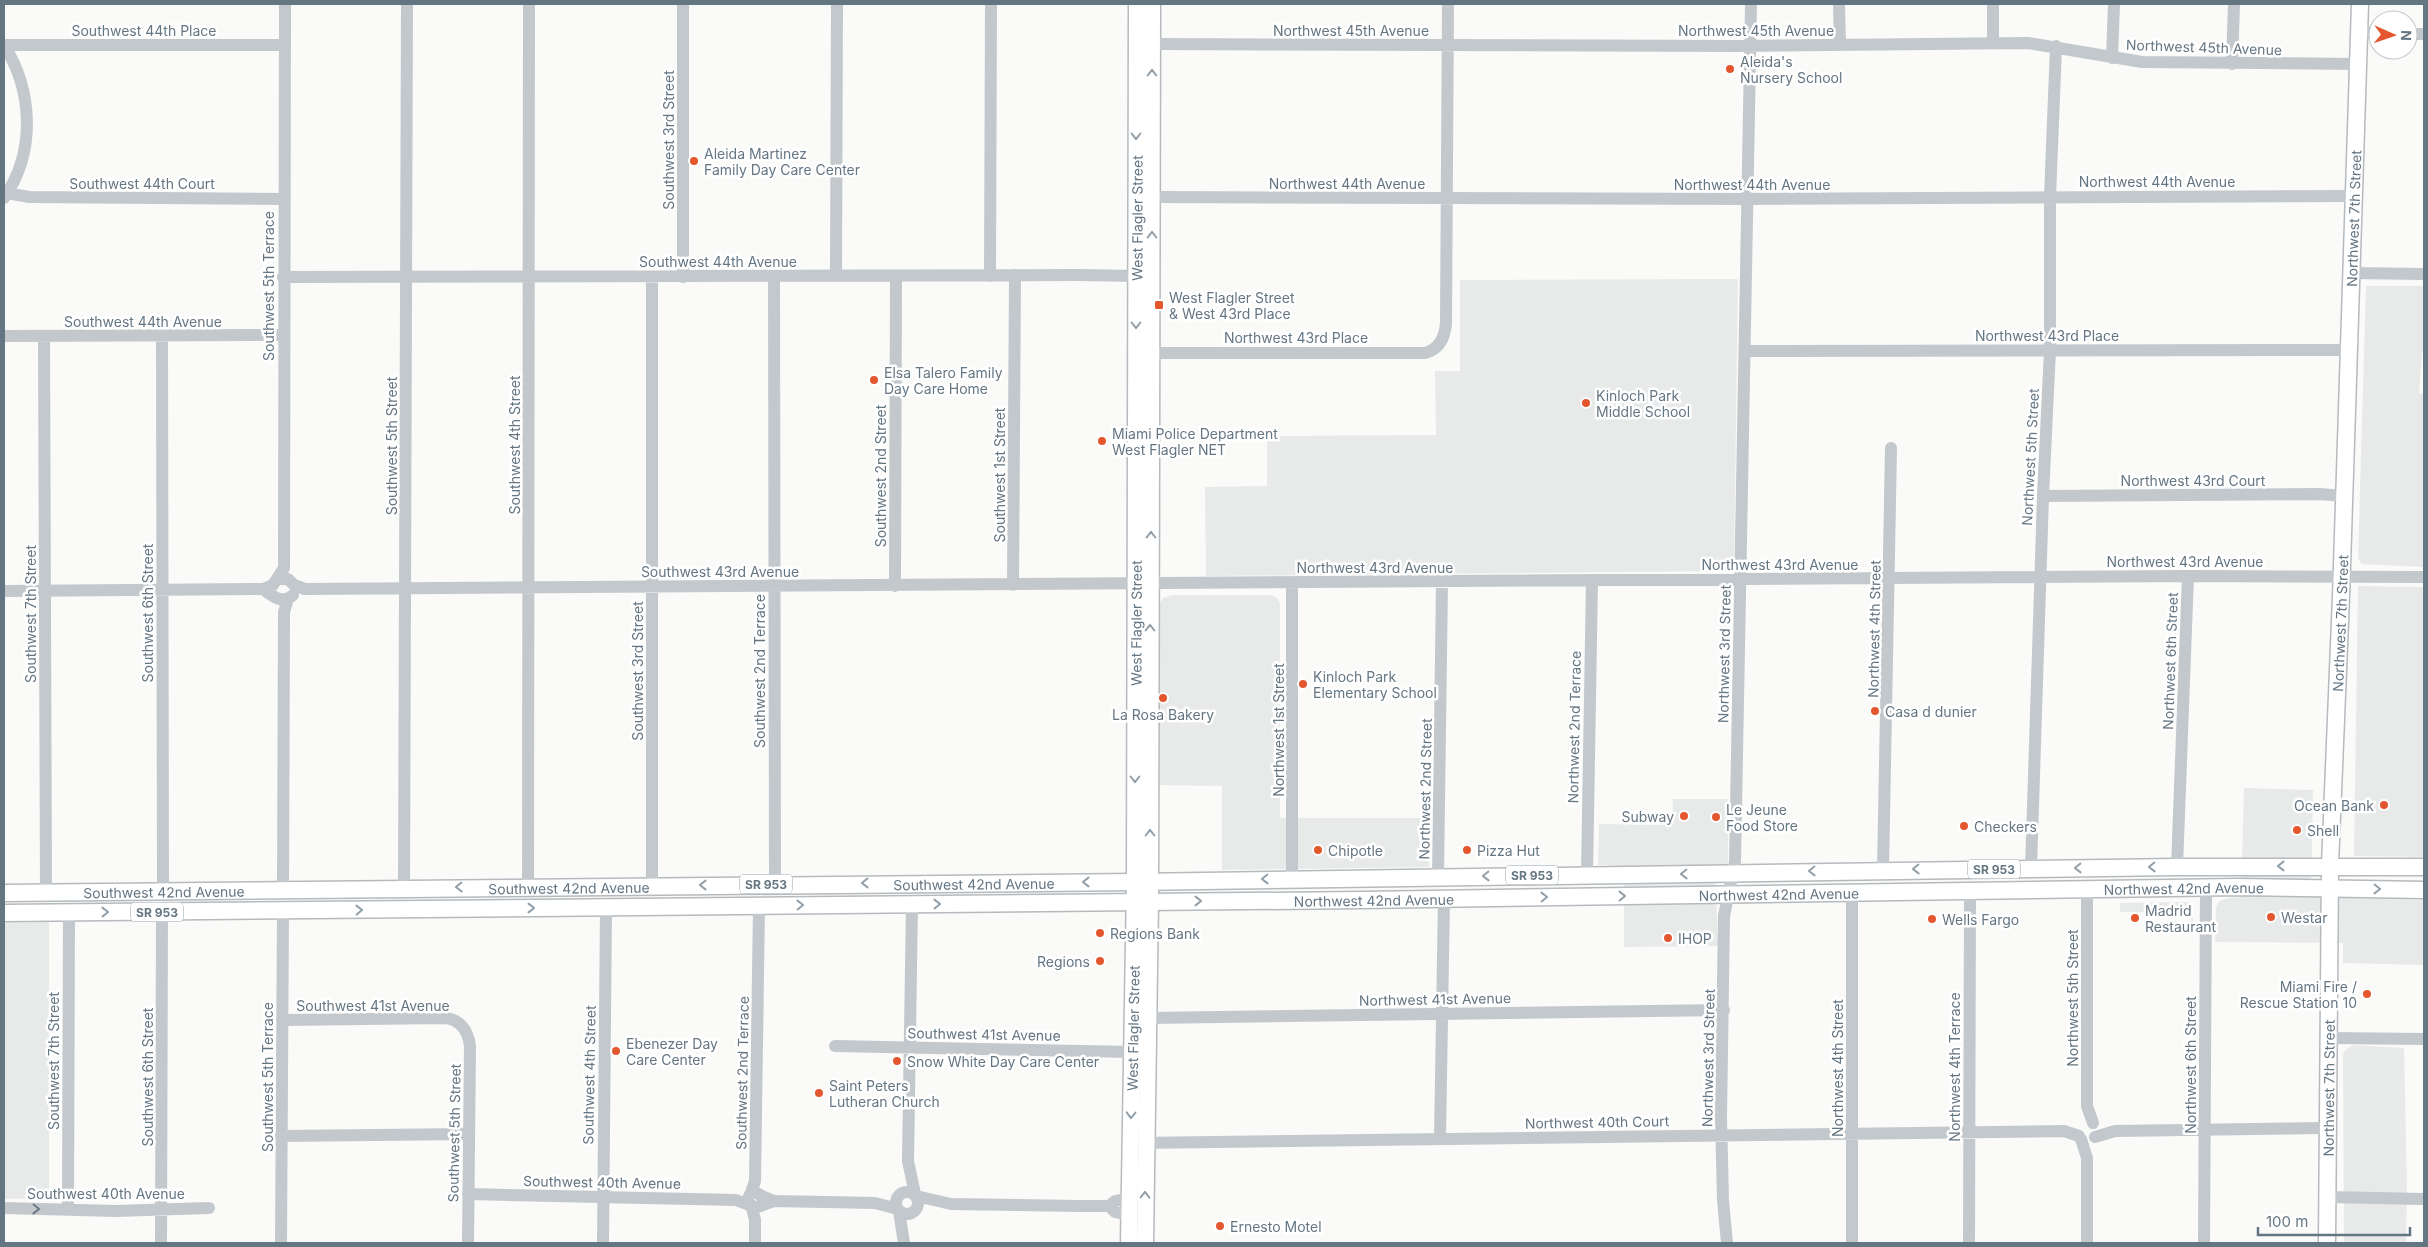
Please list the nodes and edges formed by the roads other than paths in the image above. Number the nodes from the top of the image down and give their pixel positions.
1 (285, 4) edge
2 (407, 4) edge
3 (529, 4) edge
4 (683, 4) edge
5 (837, 4) edge
6 (991, 4) edge
7 (1137, 4) edge
8 (1152, 4) edge
9 (1448, 4) edge
10 (1751, 4) edge
11 (1839, 4) edge
12 (1993, 4) edge
13 (2114, 4) edge
14 (2234, 4) edge
15 (2360, 4) edge
16 (2359, 32) junction
17 (2368, 32) edge
18 (1152, 44) junction
19 (1993, 44) junction
20 (4, 45) edge
21 (285, 45) junction
22 (1840, 45) junction
23 (1447, 46) junction
24 (1750, 46) junction
25 (2056, 46) junction
26 (2112, 58) junction
27 (2232, 64) junction
28 (2358, 64) junction
29 (1136, 173) junction
30 (6, 195) edge
31 (2050, 196) junction
32 (2353, 196) junction
33 (1152, 197) junction
34 (284, 199) junction
35 (1446, 199) junction
36 (1748, 199) junction
37 (2350, 273) junction
38 (2424, 274) edge
39 (774, 276) junction
40 (836, 276) junction
41 (896, 276) junction
42 (990, 276) junction
43 (1015, 276) junction
44 (1136, 276) junction
45 (283, 277) junction
46 (406, 277) junction
47 (529, 277) junction
48 (652, 277) junction
49 (683, 277) junction
50 (1152, 284) junction
51 (162, 335) junction
52 (283, 335) junction
53 (4, 336) edge
54 (44, 336) junction
55 (2050, 350) junction
56 (2348, 350) junction
57 (1745, 351) junction
58 (1151, 353) junction
59 (1891, 448) dead end
60 (2043, 496) junction
61 (2344, 496) junction
62 (2188, 576) junction
63 (2342, 576) junction
64 (2040, 577) junction
65 (2424, 577) edge
66 (1890, 578) junction
67 (1592, 580) junction
68 (1740, 580) junction
69 (1442, 582) junction
70 (1292, 583) junction
71 (1143, 584) junction
72 (1014, 585) junction
73 (774, 586) junction
74 (895, 586) junction
75 (283, 587) junction
76 (529, 587) junction
77 (652, 587) junction
78 (406, 588) junction
79 (45, 590) junction
80 (162, 590) junction
81 (4, 591) edge
82 (2330, 865) junction
83 (2177, 866) junction
84 (2424, 866) edge
85 (2127, 867) junction
86 (2031, 868) junction
87 (1883, 870) junction
88 (1733, 873) junction
89 (1587, 875) junction
90 (1438, 876) junction
91 (1292, 878) junction
92 (949, 882) junction
93 (1142, 882) junction
94 (912, 883) junction
95 (775, 884) junction
96 (652, 885) junction
97 (507, 887) junction
98 (528, 887) junction
99 (404, 888) junction
100 (2206, 888) junction
101 (2330, 888) junction
102 (283, 890) junction
103 (2088, 890) junction
104 (2424, 890) edge
105 (163, 891) junction
106 (1970, 891) junction
107 (1990, 891) junction
108 (46, 892) junction
109 (4, 893) edge
110 (1852, 893) junction
111 (1728, 895) junction
112 (1444, 898) junction
113 (1407, 899) junction
114 (1142, 901) junction
115 (912, 904) junction
116 (871, 905) junction
117 (755, 906) junction
118 (482, 908) junction
119 (606, 908) junction
120 (283, 910) junction
121 (311, 910) junction
122 (162, 912) junction
123 (4, 913) edge
124 (69, 913) junction
125 (1724, 1010) junction
126 (1441, 1014) junction
127 (1148, 1018) junction
128 (282, 1020) junction
129 (462, 1026) joint
130 (2328, 1038) junction
131 (2424, 1039) edge
132 (835, 1046) dead end
133 (909, 1048) junction
134 (1132, 1052) junction
135 (2328, 1128) junction
136 (2204, 1129) junction
137 (2087, 1131) junction
138 (1969, 1132) junction
139 (469, 1134) junction
140 (1852, 1134) junction
141 (1722, 1135) junction
142 (281, 1136) junction
143 (1440, 1138) junction
144 (1138, 1143) junction
145 (908, 1161) junction
146 (468, 1194) junction
147 (900, 1194) junction
148 (915, 1195) junction
149 (603, 1198) junction
150 (1129, 1198) junction
151 (2327, 1198) junction
152 (2424, 1199) edge
153 (755, 1200) junction
154 (875, 1203) junction
155 (951, 1204) junction
156 (1109, 1206) junction
157 (4, 1208) edge
158 (162, 1208) junction
159 (209, 1208) dead end
160 (68, 1210) junction
161 (899, 1210) junction
162 (915, 1211) junction
163 (1129, 1215) junction
164 (162, 1243) edge
165 (280, 1243) edge
166 (468, 1243) edge
167 (603, 1243) edge
168 (755, 1243) edge
169 (904, 1243) edge
170 (908, 1243) edge
171 (1129, 1243) edge
172 (1145, 1243) edge
173 (1728, 1243) edge
174 (1852, 1243) edge
175 (1969, 1243) edge
176 (2087, 1243) edge
177 (2204, 1243) edge
178 (2326, 1243) edge

1 - 21 street, Southwest 5th Terrace
2 - 46 street, Southwest 5th Street
3 - 47 street, Southwest 4th Street
4 - 49 street, Southwest 3rd Street
5 - 40 street
6 - 42 street
7 -> 29 main road, West Flagler Street
8 - 18 main road, West Flagler Street
9 - 23 street
10 - 24 street, Northwest 3rd Street
11 - 22 street
12 - 19 street
13 - 26 street
14 - 27 street
15 - 16 main road, Northwest 7th Street
16 - 17 street
16 - 28 main road, Northwest 7th Street
18 - 23 street, Northwest 45th Avenue
33 -> 18 main road, West Flagler Street
19 - 22 street, Northwest 45th Avenue
19 - 25 street, Northwest 45th Avenue
20 - 21 street, Southwest 44th Place
20 - 30 street
21 - 34 street, Southwest 5th Terrace
22 - 24 street, Northwest 45th Avenue
23 - 24 street, Northwest 45th Avenue
23 - 35 street
24 - 36 street, Northwest 3rd Street
25 - 26 street, Northwest 45th Avenue
25 - 31 street, Northwest 5th Street
26 - 27 street, Northwest 45th Avenue
27 - 28 street, Northwest 45th Avenue
28 - 32 main road, Northwest 7th Street
29 - 33 main road
29 - 44 main road, West Flagler Street
30 - 34 street, Southwest 44th Court
31 - 32 street, Northwest 44th Avenue
31 - 36 street, Northwest 44th Avenue
31 - 55 street, Northwest 5th Street
32 - 37 main road, Northwest 7th Street
33 - 35 street, Northwest 44th Avenue
50 -> 33 main road, West Flagler Street
34 - 45 street, Southwest 5th Terrace
35 - 36 street, Northwest 44th Avenue
35 - 58 street, Northwest 43rd Place
36 - 57 street, Northwest 3rd Street
37 - 38 street
37 - 56 main road, Northwest 7th Street
39 - 40 street, Southwest 44th Avenue
39 - 49 street, Southwest 44th Avenue
39 - 73 street, Southwest 2nd Terrace
40 - 41 street, Southwest 44th Avenue
41 - 42 street, Southwest 44th Avenue
41 - 74 street, Southwest 2nd Street
42 - 43 street, Southwest 44th Avenue
43 - 44 street, Southwest 44th Avenue
43 - 72 street, Southwest 1st Street
44 - 50 street, Southwest 44th Avenue
44 -> 71 main road, West Flagler Street
45 - 46 street, Southwest 44th Avenue
45 - 52 street, Southwest 5th Terrace
46 - 47 street, Southwest 44th Avenue
46 - 78 street, Southwest 5th Street
47 - 48 street, Southwest 44th Avenue
47 - 76 street, Southwest 4th Street
48 - 49 street, Southwest 44th Avenue
48 - 77 street, Southwest 3rd Street
50 - 58 main road, West Flagler Street
51 - 52 street, Southwest 44th Avenue
51 - 54 street, Southwest 44th Avenue
51 - 80 street, Southwest 6th Street
52 - 75 street, Southwest 5th Terrace
53 - 54 street, Southwest 44th Avenue
54 - 79 street, Southwest 7th Street
55 - 56 street, Northwest 43rd Place
55 - 57 street, Northwest 43rd Place
55 - 60 street, Northwest 5th Street
56 - 61 main road, Northwest 7th Street
57 - 68 street, Northwest 3rd Street
71 -> 58 main road, West Flagler Street
59 - 66 street, Northwest 4th Street
60 - 61 street, Northwest 43rd Court
60 - 64 street, Northwest 5th Street
61 - 63 main road, Northwest 7th Street
62 - 63 street, Northwest 43rd Avenue
62 - 64 street, Northwest 43rd Avenue
62 - 83 street, Northwest 6th Street
63 - 65 street, Northwest 43rd Avenue
63 - 82 main road, Northwest 7th Street
64 - 66 street, Northwest 43rd Avenue
64 - 86 street, Northwest 5th Street
66 - 68 street, Northwest 43rd Avenue
66 - 87 street, Northwest 4th Street
67 - 68 street, Northwest 43rd Avenue
67 - 69 street, Northwest 43rd Avenue
67 - 89 street, Northwest 2nd Terrace
68 - 88 street, Northwest 3rd Street
69 - 70 street, Northwest 43rd Avenue
69 - 90 street, Northwest 2nd Street
70 - 71 street, Northwest 43rd Avenue
70 - 91 street, Northwest 1st Street
71 - 72 street, Southwest 43rd Avenue
71 - 93 main road, West Flagler Street
72 - 74 street, Southwest 43rd Avenue
73 - 74 street, Southwest 43rd Avenue
73 - 77 street, Southwest 43rd Avenue
73 - 95 street, Southwest 2nd Terrace
75 - 78 street, Southwest 43rd Avenue
75 - 80 street, Southwest 43rd Avenue
75 - 102 street, Southwest 5th Terrace
76 - 77 street, Southwest 43rd Avenue
76 - 78 street, Southwest 43rd Avenue
76 - 98 street, Southwest 4th Street
77 - 96 street, Southwest 3rd Street
78 - 99 street, Southwest 5th Street
79 - 80 street, Southwest 43rd Avenue
79 - 81 street, Southwest 43rd Avenue
79 - 108 street, Southwest 7th Street
80 - 105 street, Southwest 6th Street
82 -> 83 main road, Northwest 42nd Avenue / SR 953
82 - 84 main road, Northwest 42nd Avenue / SR 953
82 - 101 main road, Northwest 7th Street
83 -> 85 main road, Northwest 42nd Avenue / SR 953
85 -> 86 main road, Northwest 42nd Avenue / SR 953
85 - 103 main road
86 -> 87 main road, Northwest 42nd Avenue / SR 953
86 - 107 main road
87 -> 88 main road, Northwest 42nd Avenue / SR 953
88 -> 89 main road, Northwest 42nd Avenue / SR 953
88 - 111 street, Northwest 3rd Street
89 -> 90 main road, Northwest 42nd Avenue / SR 953
90 - 91 main road, Northwest 42nd Avenue / SR 953
90 - 113 main road
91 -> 93 main road, Northwest 42nd Avenue / SR 953
93 -> 92 main road, Southwest 42nd Avenue / SR 953
92 - 94 main road, Southwest 42nd Avenue / SR 953
92 - 115 main road
93 - 114 main road, West Flagler Street
94 -> 95 main road, Southwest 42nd Avenue / SR 953
94 - 116 main road
95 -> 96 main road, Southwest 42nd Avenue / SR 953
95 - 117 main road
96 - 98 main road, Southwest 42nd Avenue / SR 953
97 - 98 main road, Southwest 42nd Avenue / SR 953
97 -> 99 main road, Southwest 42nd Avenue / SR 953
97 - 118 main road
99 - 102 main road, Southwest 42nd Avenue / SR 953
100 - 101 main road, Northwest 42nd Avenue / SR 953
100 - 103 main road, Northwest 42nd Avenue / SR 953
100 - 136 street, Northwest 6th Street
101 -> 104 main road, Northwest 42nd Avenue / SR 953
101 - 130 main road, Northwest 7th Street
102 - 105 main road, Southwest 42nd Avenue / SR 953
102 - 121 main road
103 - 107 main road, Northwest 42nd Avenue / SR 953
103 - 137 street, Northwest 5th Street
105 - 108 main road, Southwest 42nd Avenue / SR 953
106 - 107 main road, Northwest 42nd Avenue / SR 953
106 - 110 main road, Northwest 42nd Avenue / SR 953
106 - 138 street, Northwest 4th Terrace
108 - 109 main road, Southwest 42nd Avenue / SR 953
110 - 111 main road, Northwest 42nd Avenue / SR 953
110 - 140 street, Northwest 4th Street
112 -> 111 main road, Northwest 42nd Avenue / SR 953
111 - 125 street, Northwest 3rd Street
112 - 113 main road, Northwest 42nd Avenue / SR 953
112 - 126 street
114 -> 113 main road, Northwest 42nd Avenue / SR 953
115 -> 114 main road, Southwest 42nd Avenue / SR 953
114 - 127 main road, West Flagler Street
114 - 134 main road, West Flagler Street
115 - 116 main road, Southwest 42nd Avenue / SR 953
115 - 133 street
117 -> 116 main road, Southwest 42nd Avenue / SR 953
117 - 119 main road, Southwest 42nd Avenue / SR 953
117 - 153 street, Southwest 2nd Terrace
118 -> 119 main road, Southwest 42nd Avenue / SR 953
121 -> 118 main road, Southwest 42nd Avenue / SR 953
119 - 149 street, Southwest 4th Street
120 - 121 main road, Southwest 42nd Avenue / SR 953
120 - 122 main road, Southwest 42nd Avenue / SR 953
120 - 128 street, Southwest 5th Terrace
124 -> 122 main road, Southwest 42nd Avenue / SR 953
122 - 158 street, Southwest 6th Street
123 - 124 main road, Southwest 42nd Avenue / SR 953
124 - 160 street, Southwest 7th Street
125 - 126 street, Northwest 41st Avenue
125 - 141 street, Northwest 3rd Street
126 - 127 street, Northwest 41st Avenue
126 - 143 street
127 - 144 main road, West Flagler Street
128 - 129 street, Southwest 41st Avenue
128 - 142 street, Southwest 5th Terrace
129 - 139 street, Southwest 5th Street
130 - 131 street
130 - 135 main road, Northwest 7th Street
132 - 133 street, Southwest 41st Avenue
133 - 134 street, Southwest 41st Avenue
133 - 145 street
134 -> 144 main road, West Flagler Street
135 - 136 street, Northwest 40th Court
135 - 151 main road, Northwest 7th Street
136 - 137 street, Northwest 40th Court
136 - 177 street, Northwest 6th Street
137 - 138 street, Northwest 40th Court
137 - 176 street
138 - 140 street, Northwest 40th Court
138 - 175 street, Northwest 4th Terrace
139 - 142 street
139 - 146 street, Southwest 5th Street
140 - 141 street, Northwest 40th Court
140 - 174 street, Northwest 4th Street
141 - 143 street, Northwest 40th Court
141 - 173 street, Northwest 3rd Street
142 - 165 street, Southwest 5th Terrace
143 - 144 street, Northwest 40th Court
144 - 150 main road, West Flagler Street
172 -> 144 main road, West Flagler Street
145 - 147 street
145 - 148 street
146 - 149 street, Southwest 40th Avenue
146 - 166 street, Southwest 5th Street
147 - 148 street, Southwest 40th Avenue
147 - 154 street, Southwest 40th Avenue
147 - 161 street
148 - 155 street, Southwest 40th Avenue
148 - 162 street
149 - 153 street, Southwest 40th Avenue
149 - 167 street, Southwest 4th Street
150 - 156 street, Southwest 40th Avenue
150 - 163 main road, West Flagler Street
151 - 152 street
151 - 178 main road, Northwest 7th Street
153 - 154 street, Southwest 40th Avenue
153 - 168 street, Southwest 2nd Terrace
154 - 161 street, Southwest 40th Avenue
155 - 156 street, Southwest 40th Avenue
155 - 162 street, Southwest 40th Avenue
156 - 163 street, Southwest 40th Avenue
157 -> 160 street, Southwest 40th Avenue
158 - 159 street, Southwest 40th Avenue
158 - 160 street, Southwest 40th Avenue
158 - 164 street, Southwest 6th Street
161 - 162 street, Southwest 40th Avenue
161 - 169 street
162 - 170 street
163 - 171 main road, West Flagler Street

